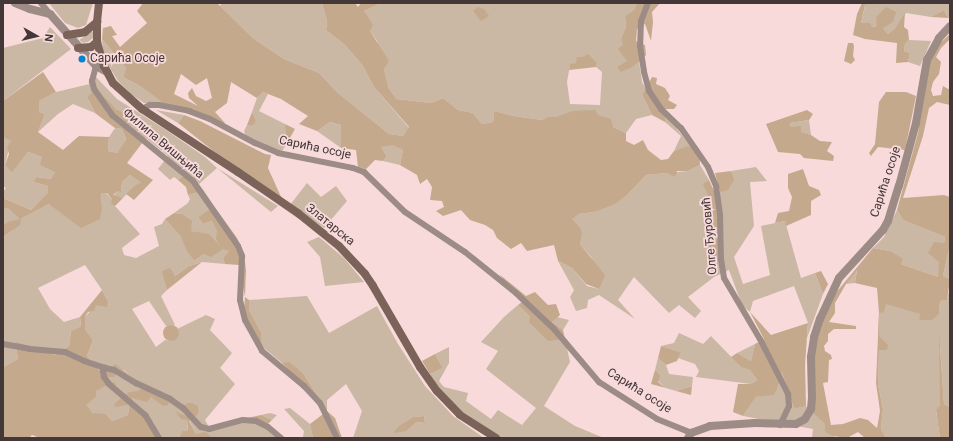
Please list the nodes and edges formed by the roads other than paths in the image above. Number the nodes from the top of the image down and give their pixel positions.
1 (15, 3) edge
2 (41, 3) edge
3 (99, 3) edge
4 (648, 3) edge
5 (50, 14) junction
6 (96, 22) junction
7 (950, 26) edge
8 (67, 35) junction
9 (97, 42) junction
10 (78, 48) junction
11 (96, 66) junction
12 (107, 72) junction
13 (142, 109) junction
14 (3, 344) edge
15 (105, 368) junction
16 (780, 425) junction
17 (690, 435) edge
18 (159, 438) edge
19 (281, 438) edge
20 (337, 438) edge
21 (496, 438) edge

1 - 5 street
2 - 5 street
3 - 6 main road, Златарска
4 - 16 street, Олге Ђуровић
5 - 8 street
6 - 8 main road
6 - 9 main road, Златарска
7 - 16 street, Сарића осоје
8 - 10 street
9 - 10 main road
9 - 12 main road, Златарска
10 - 11 street
11 - 12 street
11 - 20 street, Филипа Вишњића
12 - 13 main road, Златарска
13 - 17 street, Сарића осоје
13 - 21 main road, Златарска
14 - 15 street
15 - 18 street
15 - 19 street
16 - 17 street, Сарића осоје

